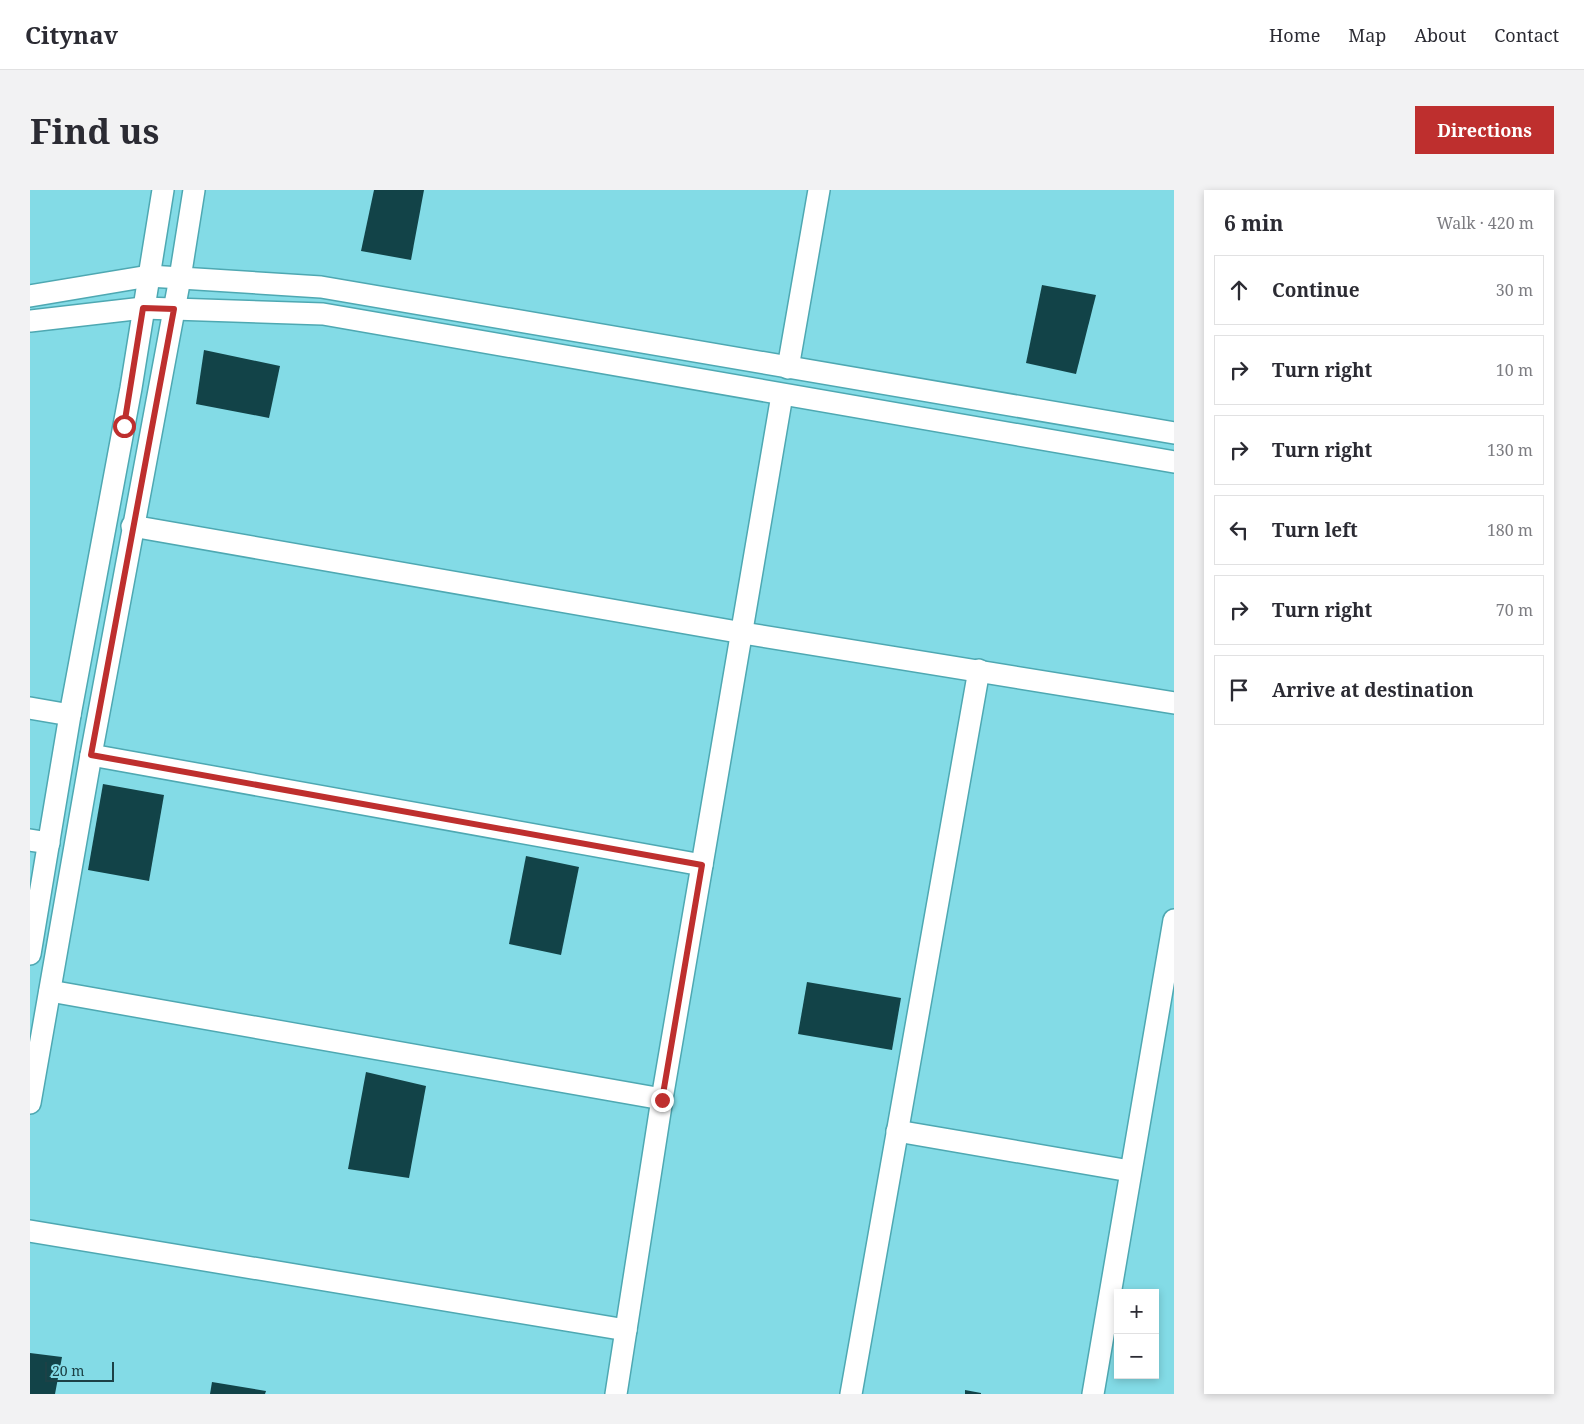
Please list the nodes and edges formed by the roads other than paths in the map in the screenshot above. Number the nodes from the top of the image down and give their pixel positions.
1 (163, 190) edge
2 (194, 190) edge
3 (818, 190) edge
4 (149, 276) junction
5 (180, 278) junction
6 (30, 296) edge
7 (143, 308) junction
8 (174, 309) junction
9 (30, 321) edge
10 (788, 368) junction
11 (782, 395) junction
12 (1174, 433) edge
13 (1174, 462) edge
14 (132, 526) junction
15 (743, 632) junction
16 (979, 670) junction
17 (1174, 702) edge
18 (30, 708) edge
19 (70, 715) junction
20 (91, 755) junction
21 (40, 841) edge
22 (702, 865) junction
23 (1174, 920) edge
24 (30, 954) edge
25 (50, 991) junction
26 (662, 1100) junction
27 (30, 1103) edge
28 (897, 1131) junction
29 (1130, 1170) junction
30 (30, 1231) edge
31 (626, 1330) junction
32 (616, 1394) edge
33 (851, 1394) edge
34 (1093, 1394) edge

1 - 4 street
2 - 5 street
3 - 10 street
4 - 5 street
4 - 6 street
4 - 7 street
5 - 8 street
5 - 10 street
7 - 8 street
7 - 9 street
7 - 19 street
8 - 11 street
8 - 14 street
10 - 12 street
11 - 13 street
11 - 15 street
14 - 15 street
14 - 20 street
15 - 16 street
15 - 22 street
16 - 17 street
16 - 28 street
18 - 19 street
19 - 21 street
20 - 22 street
20 - 25 street
21 - 24 street
22 - 26 street
23 - 29 street
25 - 26 street
25 - 27 street
26 - 31 street
28 - 29 street
28 - 33 street
29 - 34 street
30 - 31 street
31 - 32 street

